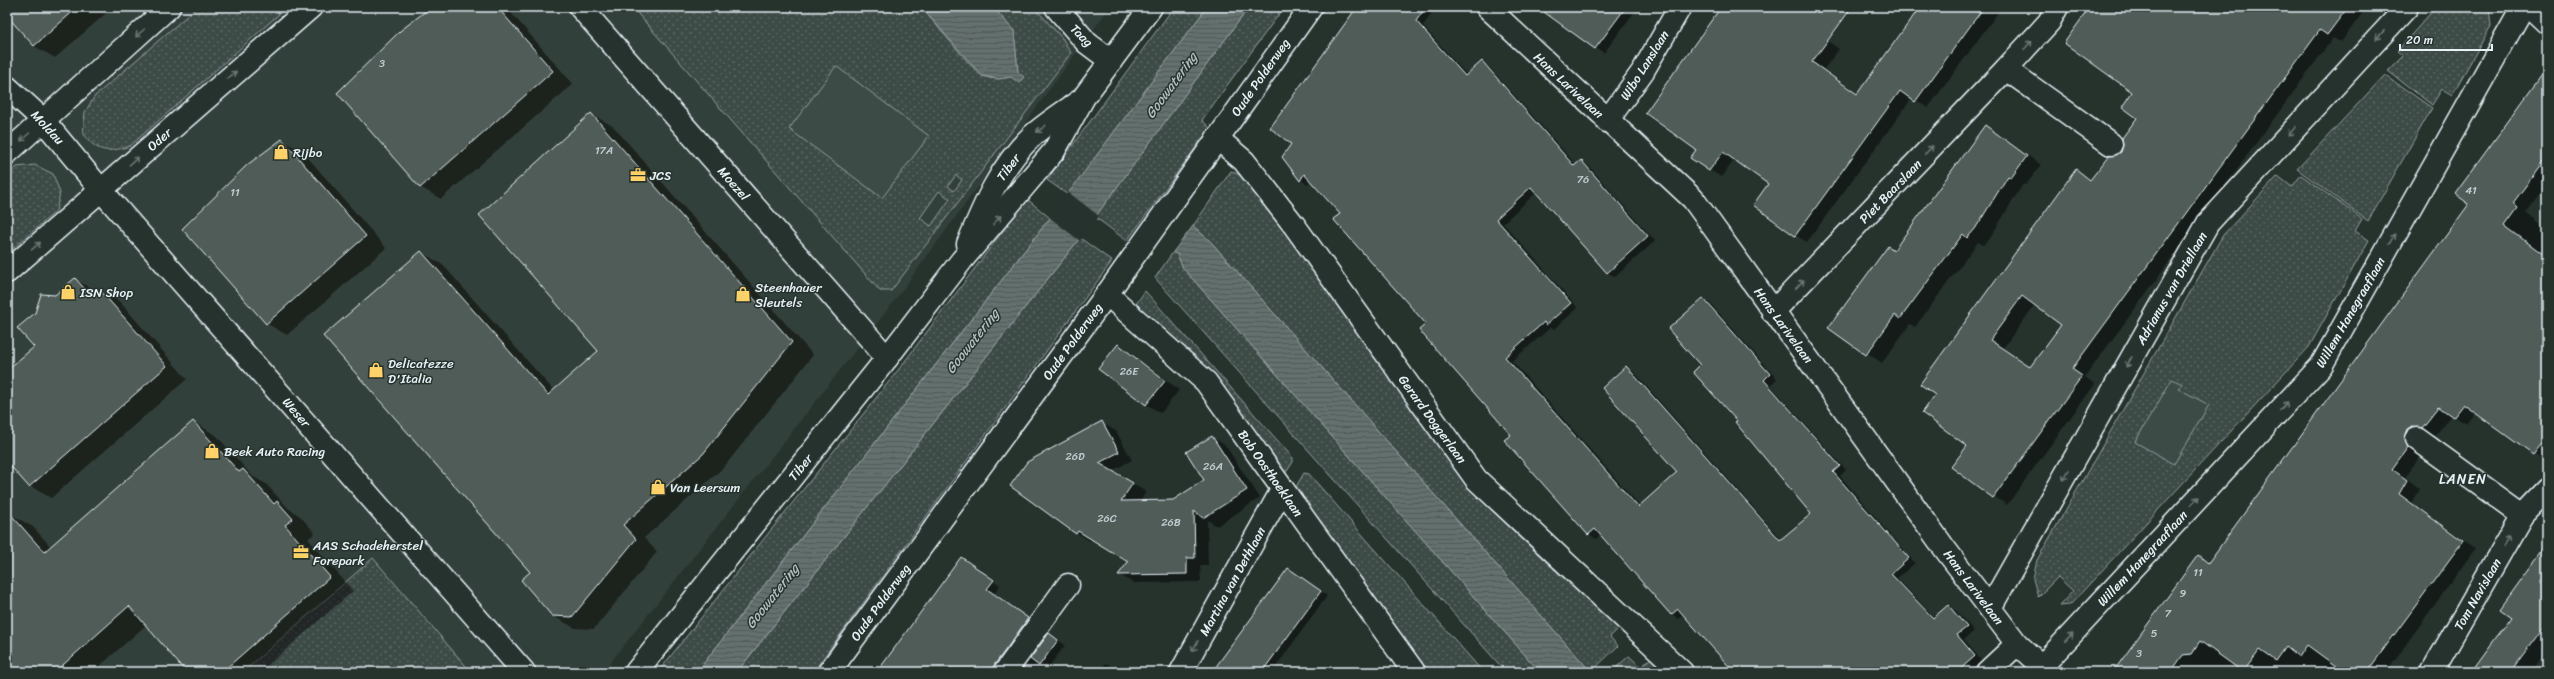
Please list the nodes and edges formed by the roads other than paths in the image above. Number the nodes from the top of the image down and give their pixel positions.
1 (169, 7) edge
2 (311, 7) edge
3 (580, 7) edge
4 (1056, 7) edge
5 (1151, 7) edge
6 (1311, 7) edge
7 (1487, 7) edge
8 (1680, 7) edge
9 (2057, 7) edge
10 (2407, 7) edge
11 (2523, 7) edge
12 (2530, 7) edge
13 (2547, 23) edge
14 (1111, 61) junction
15 (2006, 69) junction
16 (7, 87) edge
17 (43, 120) junction
18 (1607, 121) junction
19 (1218, 138) junction
20 (2111, 144) dead end
21 (70, 152) joint
22 (7, 153) edge
23 (101, 190) junction
24 (7, 272) edge
25 (1107, 294) junction
26 (1773, 312) junction
27 (887, 358) junction
28 (2417, 439) dead end
29 (1282, 490) junction
30 (2547, 490) edge
31 (2522, 515) junction
32 (1068, 584) dead end
33 (1990, 608) junction
34 (2017, 644) junction
35 (2045, 669) edge
36 (524, 672) edge
37 (636, 672) edge
38 (829, 672) edge
39 (1005, 672) edge
40 (1181, 672) edge
41 (1414, 672) edge
42 (1682, 672) edge
43 (1987, 672) edge
44 (2432, 672) edge

1 -> 17 street
23 -> 2 street, Oder
3 - 27 street, Moezel
4 - 14 street, Taag
5 - 14 street, Tiber
6 - 19 street, Oude Polderweg
7 - 18 street, Hans Larivelaan
8 - 18 street, Wibo Lanslaan
15 -> 9 street, Piet Baarslaan
10 -> 33 street, Adrianus van Driellaan
35 -> 11 street, Willem Hanegraaflaan
12 - 13 street
14 - 27 street, Tiber
15 - 20 street
26 -> 15 street, Piet Baarslaan
16 - 17 street, Moldau
17 - 21 street, Moldau
17 -> 22 street
18 - 26 street, Hans Larivelaan
19 - 25 street, Oude Polderweg
19 - 42 street, Gerard Doggerlaan
21 - 23 street, Weser
24 -> 23 street, Oder
23 - 36 street, Weser
25 - 29 street, Bob Oosthoeklaan
25 - 38 street, Oude Polderweg
26 - 33 street, Hans Larivelaan
27 - 37 street, Tiber
28 - 31 street
29 -> 40 street, Martina van Dethlaan
29 - 41 street, Bob Oosthoeklaan
30 - 31 street, Tom Navislaan
44 -> 31 street, Tom Navislaan
32 - 39 street
33 - 34 street, Hans Larivelaan
34 - 35 street, Hans Larivelaan
34 - 43 street

